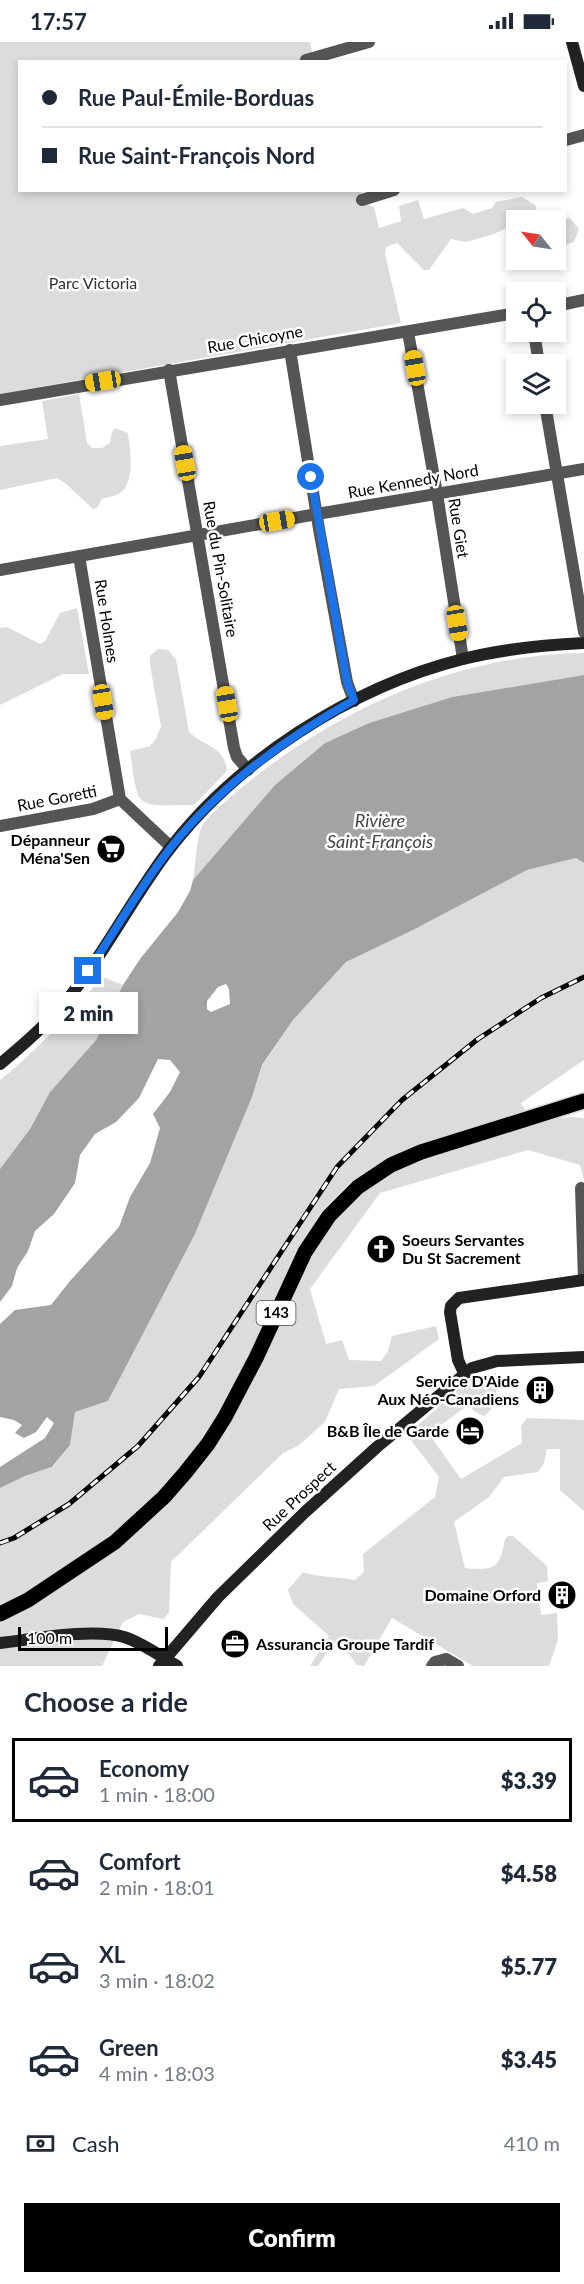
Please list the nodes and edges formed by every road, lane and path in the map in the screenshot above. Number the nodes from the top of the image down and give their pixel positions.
1 (369, 42) edge
2 (572, 42) edge
3 (306, 60) dead end
4 (584, 86) edge
5 (584, 135) edge
6 (567, 140) edge
7 (388, 192) edge
8 (362, 200) dead end
9 (584, 300) edge
10 (566, 304) edge
11 (506, 315) edge
12 (408, 332) junction
13 (290, 350) junction
14 (169, 370) junction
15 (0, 400) edge
16 (546, 414) edge
17 (584, 469) edge
18 (555, 474) junction
19 (437, 494) junction
20 (317, 514) junction
21 (198, 536) junction
22 (79, 556) junction
23 (0, 570) edge
24 (584, 632) edge
25 (584, 643) edge
26 (463, 659) junction
27 (354, 700) junction
28 (248, 770) junction
29 (120, 799) junction
30 (0, 826) edge
31 (171, 847) junction
32 (0, 1064) edge
33 (584, 1101) edge
34 (581, 1188) dead end
35 (584, 1280) edge
36 (584, 1357) edge
37 (464, 1373) junction
38 (64, 1574) junction
39 (0, 1606) edge
40 (0, 1614) edge
41 (0, 1644) edge
42 (161, 1662) edge
43 (177, 1666) edge
44 (432, 1666) edge
45 (458, 1666) edge

1 - 3 street
2 - 4 street
5 - 6 street
7 - 8 street
9 - 10 street
11 - 12 street, Rue Chicoyne
12 - 13 street, Rue Chicoyne
12 - 19 street, Rue Giet
13 - 14 street, Rue Chicoyne
13 - 20 street
14 - 15 street, Rue Chicoyne
14 - 21 street, Rue du Pin-Solitaire
16 - 18 street
17 - 18 street, Rue Kennedy Nord
18 - 19 street, Rue Kennedy Nord
18 - 24 street
19 - 20 street, Rue Kennedy Nord
19 - 26 street, Rue Giet
20 - 21 street, Rue Kennedy Nord
20 - 27 street
21 - 22 street, Rue Kennedy Nord
21 - 28 street, Rue du Pin-Solitaire
22 - 23 street, Rue Kennedy Nord
22 - 29 street, Rue Holmes
25 - 26 street
26 - 27 street
27 - 28 street
28 - 31 street
29 - 30 street, Rue Goretti
29 - 31 street
31 - 32 street
33 - 38 main road, 143
34 - 35 street
35 - 37 street
36 - 37 street, Rue Prospect
37 - 42 street, Rue Prospect
38 - 39 main road, 143
38 - 40 main road, 143
41 - 42 street
42 - 43 street
44 - 45 street

